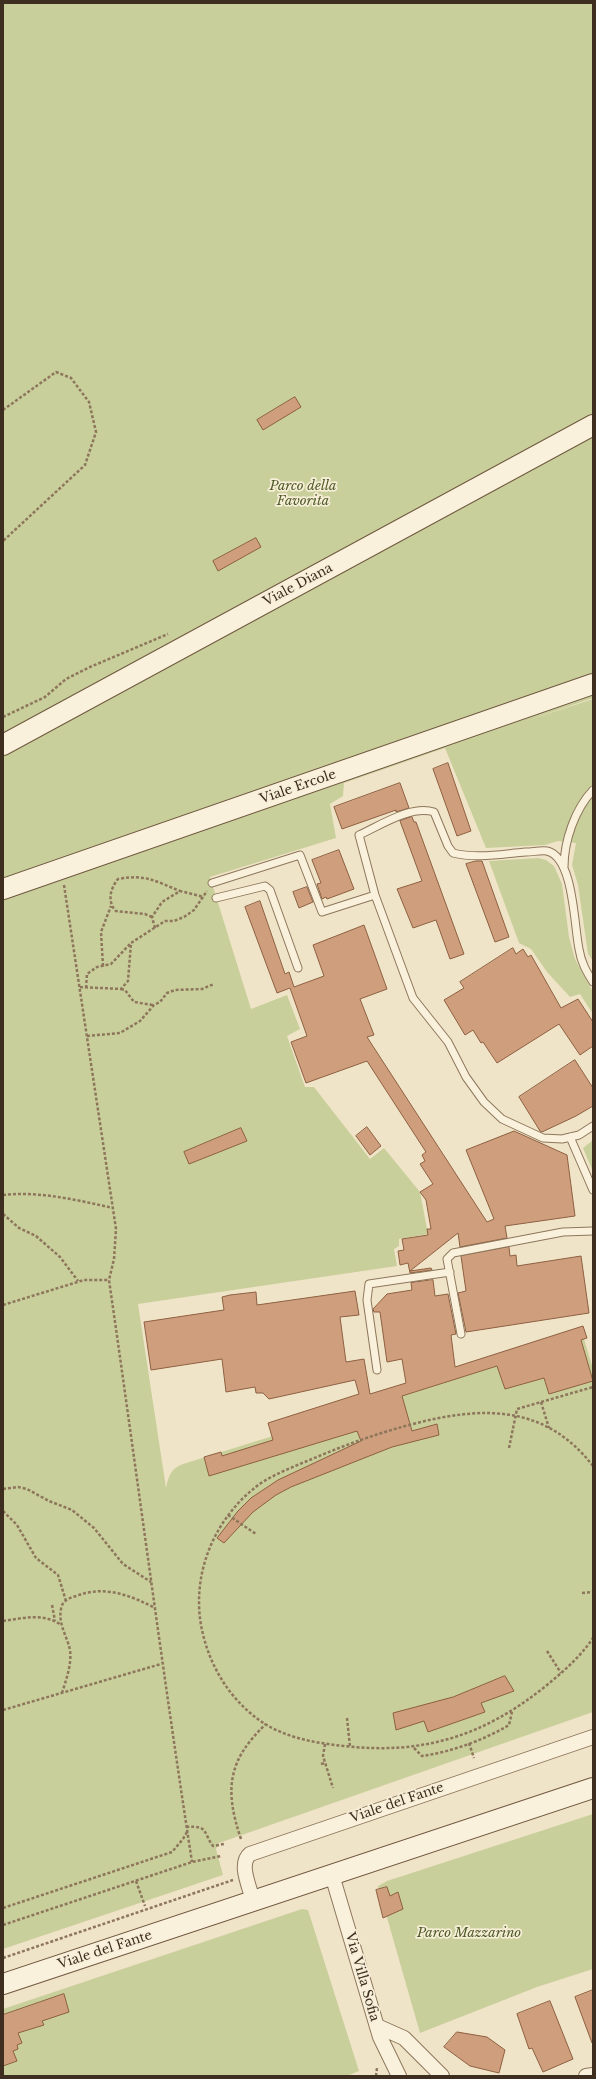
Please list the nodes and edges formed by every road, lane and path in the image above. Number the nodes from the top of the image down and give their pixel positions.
1 (3, 410) edge
2 (593, 425) edge
3 (3, 541) edge
4 (593, 684) edge
5 (3, 745) edge
6 (593, 790) edge
7 (564, 867) junction
8 (62, 868) junction
9 (212, 883) joint
10 (3, 889) edge
11 (180, 891) junction
12 (375, 895) junction
13 (202, 897) junction
14 (216, 898) dead end
15 (111, 906) junction
16 (152, 917) junction
17 (155, 928) junction
18 (131, 943) junction
19 (103, 966) junction
20 (298, 968) dead end
21 (593, 982) edge
22 (214, 984) dead end
23 (80, 987) junction
24 (86, 988) junction
25 (121, 989) junction
26 (154, 1006) junction
27 (87, 1036) junction
28 (593, 1126) edge
29 (570, 1137) junction
30 (593, 1190) edge
31 (3, 1195) edge
32 (113, 1208) junction
33 (3, 1214) edge
34 (593, 1231) edge
35 (450, 1272) junction
36 (109, 1280) junction
37 (78, 1281) junction
38 (3, 1305) edge
39 (461, 1334) dead end
40 (377, 1370) dead end
41 (593, 1387) edge
42 (541, 1402) junction
43 (515, 1416) junction
44 (549, 1428) junction
45 (509, 1448) dead end
46 (593, 1466) edge
47 (3, 1489) edge
48 (3, 1511) edge
49 (228, 1515) junction
50 (256, 1534) dead end
51 (152, 1582) junction
52 (593, 1592) edge
53 (582, 1593) dead end
54 (66, 1601) junction
55 (52, 1605) dead end
56 (156, 1608) junction
57 (3, 1621) edge
58 (55, 1621) junction
59 (60, 1624) junction
60 (593, 1638) edge
61 (547, 1651) dead end
62 (161, 1664) junction
63 (561, 1673) junction
64 (62, 1693) junction
65 (3, 1710) edge
66 (512, 1712) junction
67 (347, 1718) dead end
68 (266, 1724) junction
69 (593, 1737) edge
70 (469, 1743) junction
71 (325, 1744) junction
72 (350, 1747) junction
73 (413, 1747) junction
74 (474, 1758) dead end
75 (325, 1763) junction
76 (321, 1764) dead end
77 (331, 1782) junction
78 (328, 1784) dead end
79 (333, 1788) dead end
80 (593, 1788) edge
81 (186, 1827) junction
82 (187, 1831) junction
83 (241, 1839) dead end
84 (224, 1844) dead end
85 (220, 1856) dead end
86 (192, 1862) junction
87 (246, 1874) junction
88 (332, 1875) junction
89 (136, 1880) junction
90 (253, 1901) junction
91 (145, 1906) dead end
92 (3, 1908) edge
93 (3, 1925) edge
94 (3, 1958) edge
95 (3, 1984) edge
96 (377, 2026) junction
97 (377, 2068) dead end
98 (593, 2075) edge
99 (376, 2076) edge
100 (399, 2076) edge
101 (442, 2076) edge
102 (586, 2076) edge

1 - 3 path
2 - 5 street, Viale Diana
4 - 8 street, Viale Ercole
6 - 7 lane
7 - 12 lane
7 - 21 lane
8 - 10 street, Viale Ercole
8 - 23 path
9 - 12 lane
9 - 13 path
11 - 13 path
11 - 15 path
11 - 16 path
12 - 29 lane
13 - 17 path
14 - 20 lane
15 - 16 path
15 - 19 path
16 - 17 path
17 - 18 path
18 - 19 path
18 - 25 path
19 - 24 path
22 - 26 path
23 - 24 path
23 - 27 path
24 - 25 path
25 - 26 path
26 - 27 path
27 - 32 path
28 - 29 lane
29 - 30 lane
31 - 32 path
32 - 36 path
33 - 37 path
34 - 35 lane
35 - 39 lane
35 - 40 lane
36 - 37 path
36 - 51 path
37 - 38 path
41 - 42 path
42 - 43 path
42 - 44 path
43 - 44 path
43 - 45 path
43 - 49 path
44 - 46 path
47 - 51 path
48 - 54 path
49 - 50 path
49 - 68 path
51 - 56 path
52 - 53 path
54 - 56 path
54 - 59 path
55 - 58 path
56 - 62 path
57 - 58 path
58 - 59 path
59 - 64 path
60 - 63 path
61 - 63 path
62 - 64 path
62 - 81 path
63 - 66 path
64 - 65 path
66 - 70 path
66 - 73 path
67 - 72 path
68 - 71 path
68 - 83 path
69 - 87 street, Viale del Fante
70 - 73 path
70 - 74 path
71 - 72 path
71 - 75 path
72 - 73 path
75 - 76 path
75 - 77 path
77 - 78 path
77 - 79 path
80 - 88 street, Viale del Fante
81 - 82 path
81 - 84 path
82 - 86 path
82 - 92 path
85 - 86 path
86 - 89 path
87 - 90 street, Viale del Fante
87 - 94 path
88 - 90 street, Viale del Fante
88 - 96 street, Via Villa Sofia
89 - 91 path
89 - 93 path
90 - 95 street, Viale del Fante
96 - 100 street, Via Villa Sofia
96 - 101 street
97 - 99 path
98 - 102 street

